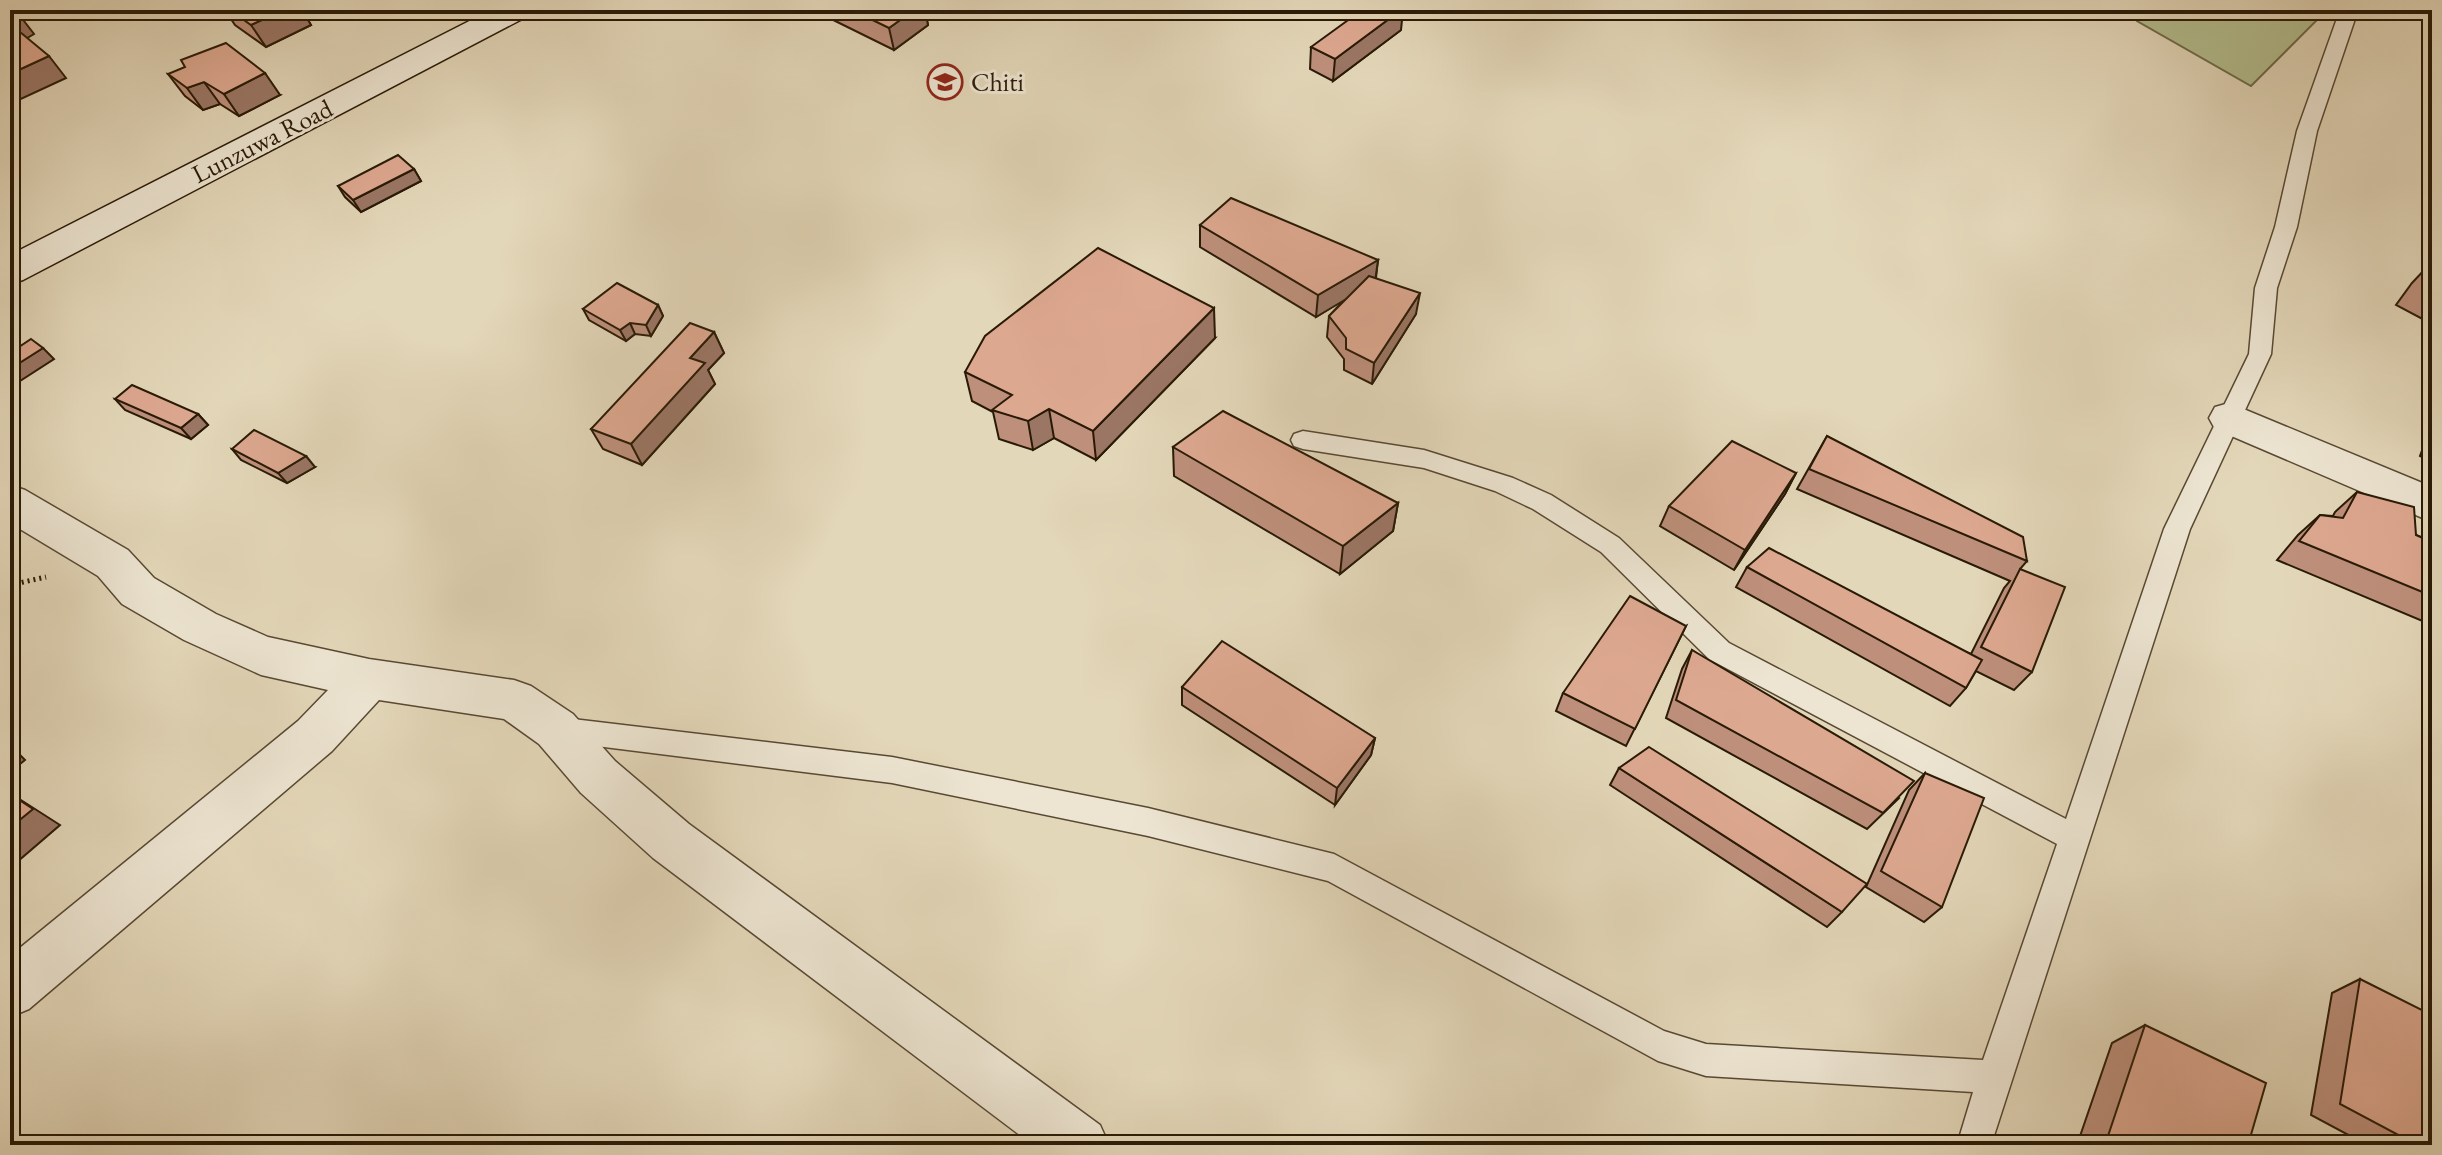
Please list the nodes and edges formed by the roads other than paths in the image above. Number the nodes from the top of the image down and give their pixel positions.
1 (515, 10) edge
2 (2349, 10) edge
3 (10, 271) edge
4 (2229, 418) junction
5 (1303, 440) dead end
6 (10, 502) edge
7 (2432, 505) edge
8 (369, 679) junction
9 (556, 729) junction
10 (2074, 838) junction
11 (10, 990) edge
12 (1994, 1077) junction
13 (1080, 1145) edge
14 (1974, 1145) edge

1 - 3 street, Lunzuwa Road
2 - 4 lane
4 - 7 street
4 - 10 lane
5 - 10 lane
6 - 8 street
8 - 9 street
8 - 11 street
9 - 12 lane
9 - 13 street
10 - 12 lane
12 - 14 lane

